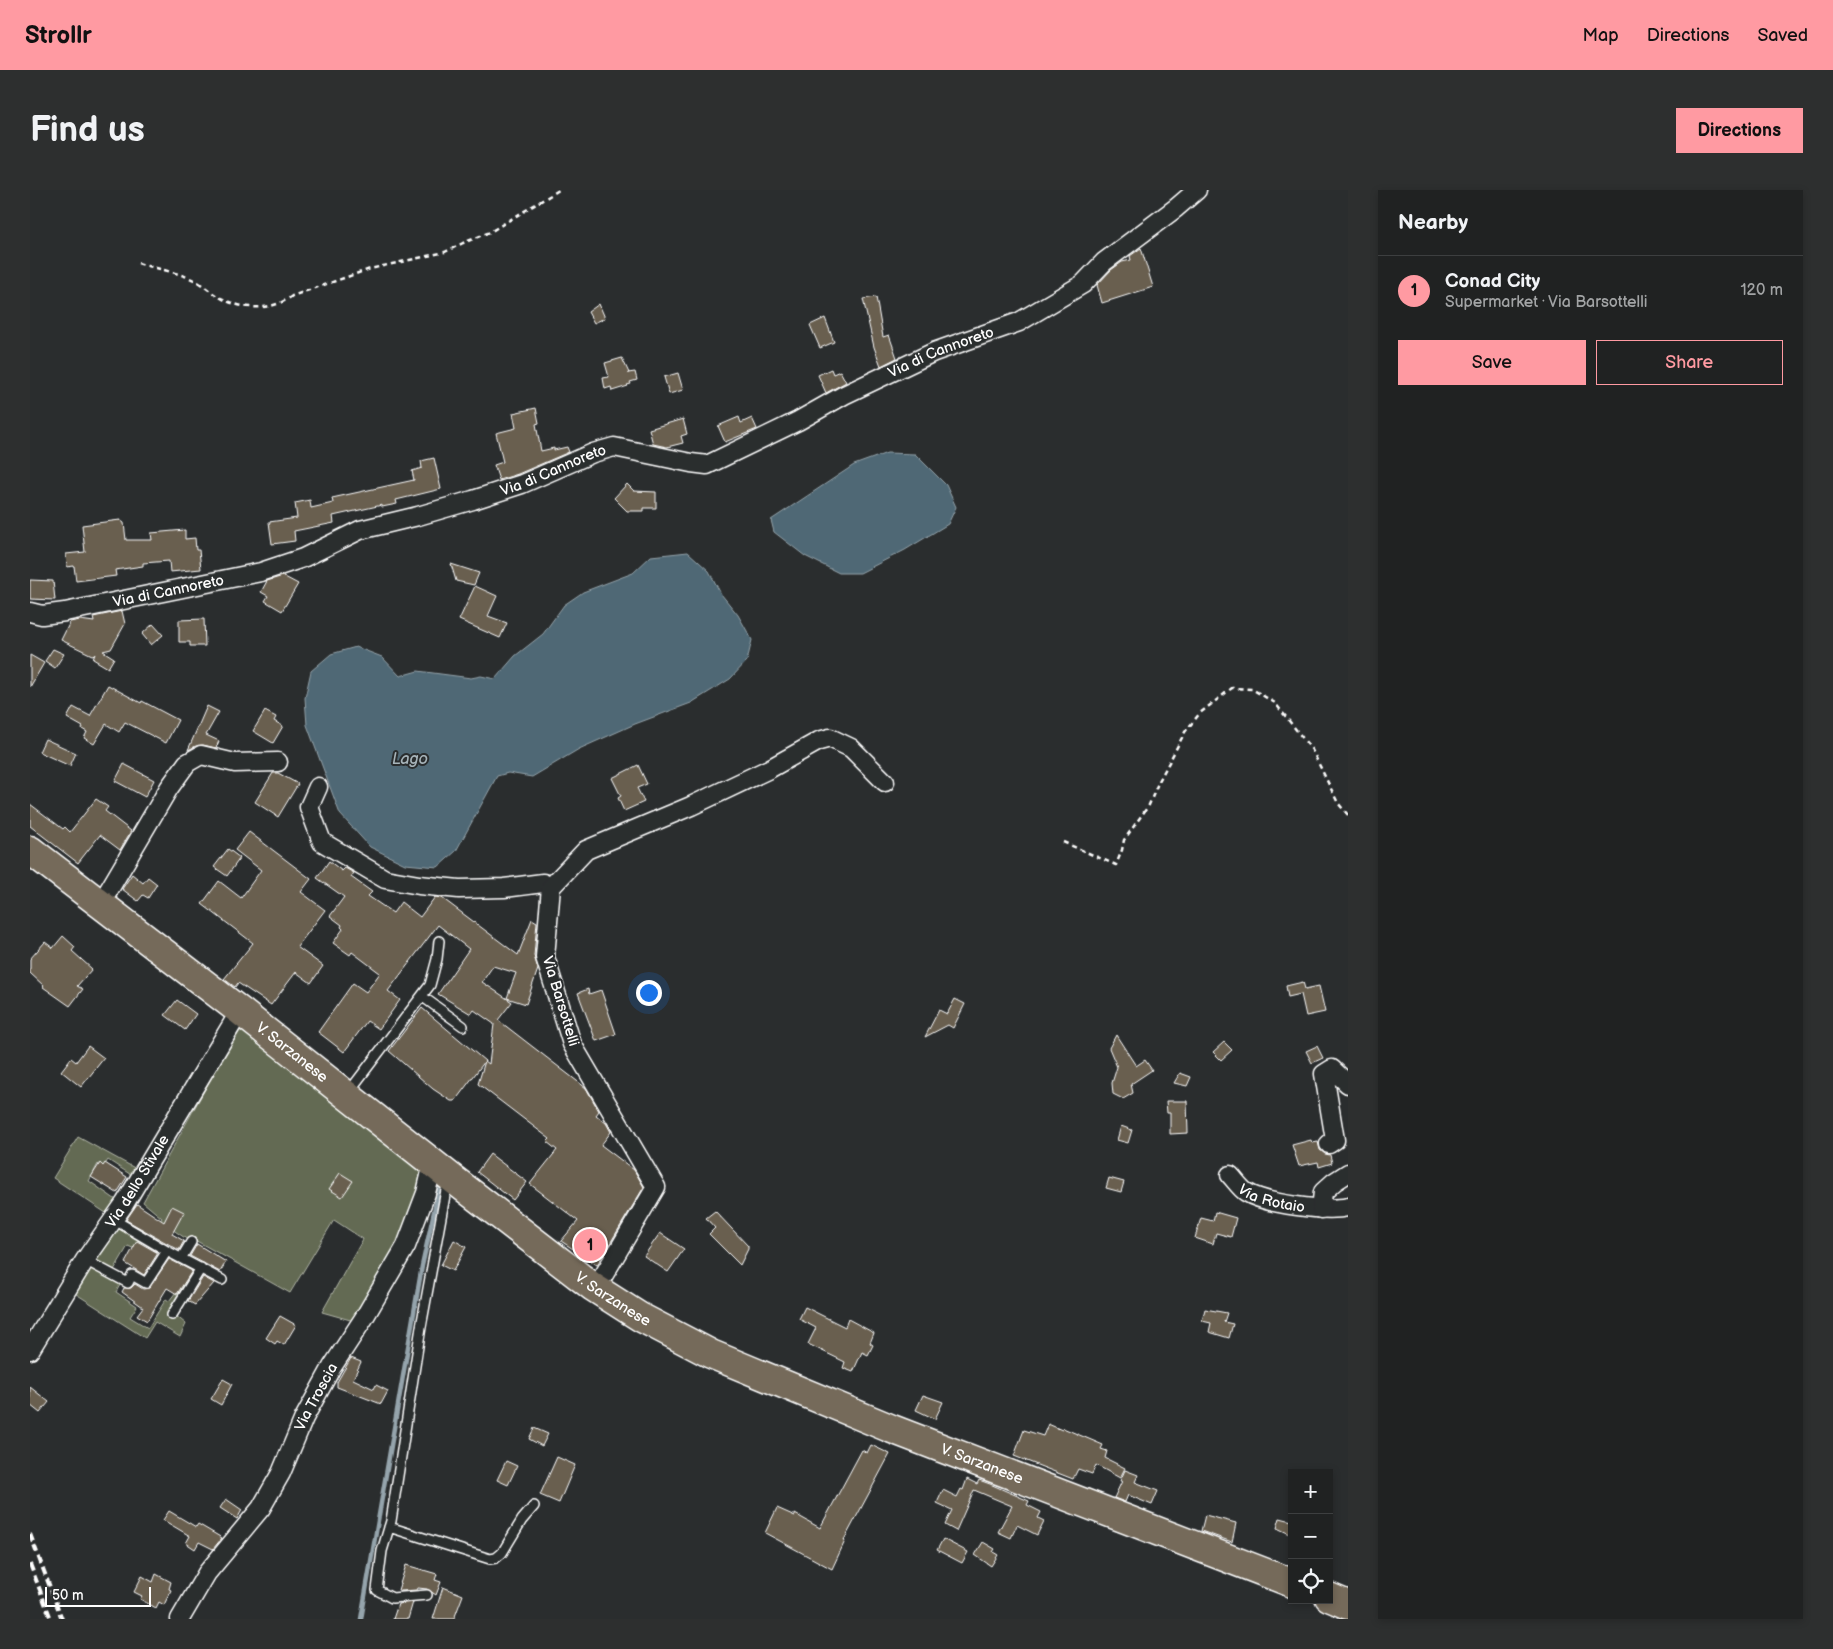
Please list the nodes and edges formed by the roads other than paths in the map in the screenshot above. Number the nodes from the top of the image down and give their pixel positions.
1 (1197, 190) edge
2 (30, 612) edge
3 (278, 762) dead end
4 (885, 782) dead end
5 (318, 787) dead end
6 (30, 850) edge
7 (551, 887) junction
8 (100, 905) junction
9 (439, 941) dead end
10 (423, 996) junction
11 (240, 1011) junction
12 (463, 1026) dead end
13 (1348, 1084) edge
14 (346, 1096) junction
15 (1329, 1144) dead end
16 (441, 1170) junction
17 (1348, 1173) edge
18 (1230, 1175) dead end
19 (1348, 1208) edge
20 (1321, 1209) junction
21 (113, 1219) junction
22 (191, 1242) dead end
23 (167, 1251) junction
24 (182, 1257) junction
25 (85, 1260) junction
26 (201, 1268) junction
27 (222, 1280) dead end
28 (593, 1287) junction
29 (172, 1315) dead end
30 (30, 1350) edge
31 (534, 1506) dead end
32 (389, 1527) junction
33 (1288, 1581) edge
34 (427, 1595) dead end
35 (180, 1619) edge

1 - 2 street, Via di Cannoreto
3 - 8 street
4 - 7 street
5 - 7 street
6 - 8 main road, V. Sarzanese
7 - 28 street, Via Barsottelli
8 - 11 main road, V. Sarzanese
9 - 10 lane
10 - 12 lane
10 - 14 lane
11 - 14 main road, V. Sarzanese
11 - 21 street, Via dello Stivale
13 - 15 street
14 - 16 main road, V. Sarzanese
16 - 28 main road, V. Sarzanese
16 - 32 lane
16 - 35 street, Via Troscia
17 - 20 street, Via Rotaio
18 - 20 street, Via Rotaio
19 - 20 street, Via Rotaio
21 - 23 lane
21 - 25 street, Via dello Stivale
22 - 24 lane
23 - 24 lane
23 - 25 lane
24 - 26 lane
25 - 30 street, Via dello Stivale
26 - 27 lane
26 - 29 lane
28 - 33 main road, V. Sarzanese
31 - 32 lane
32 - 34 lane

